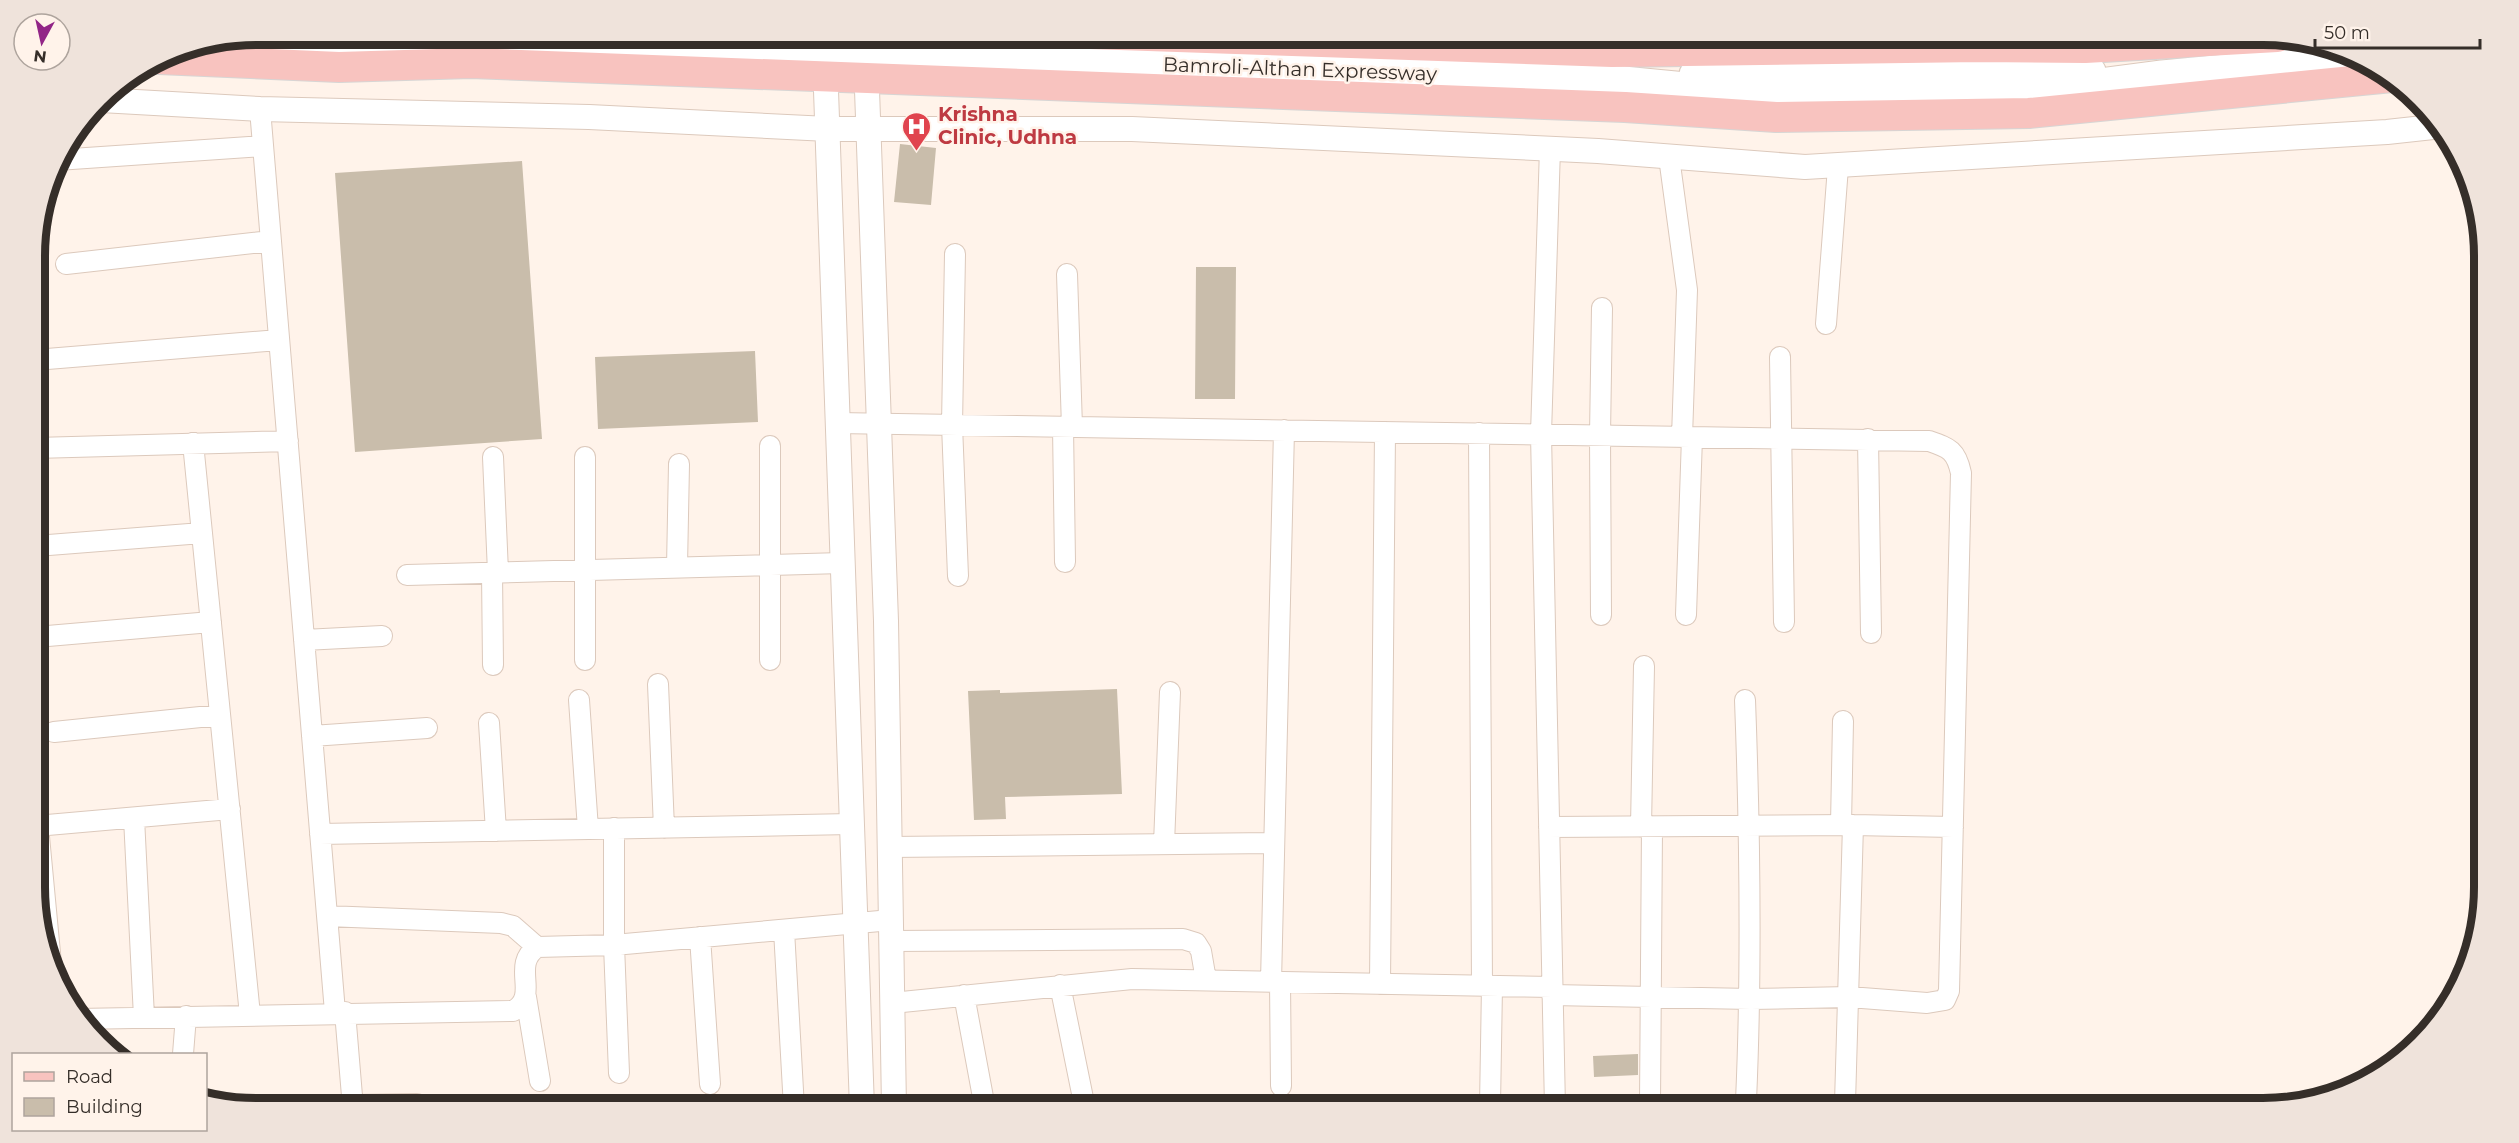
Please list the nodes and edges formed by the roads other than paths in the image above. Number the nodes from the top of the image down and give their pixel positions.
1 (278, 45) edge
2 (369, 45) edge
3 (634, 45) edge
4 (1808, 45) edge
5 (2137, 45) edge
6 (825, 55) edge
7 (866, 56) edge
8 (2336, 58) edge
9 (178, 60) edge
10 (2378, 78) edge
11 (113, 101) edge
12 (260, 109) junction
13 (2430, 127) edge
14 (828, 129) junction
15 (868, 130) junction
16 (263, 146) junction
17 (1550, 148) junction
18 (1669, 156) junction
19 (68, 159) edge
20 (1838, 166) junction
21 (271, 241) junction
22 (954, 254) dead end
23 (66, 264) dead end
24 (1067, 274) dead end
25 (1602, 308) dead end
26 (1826, 324) dead end
27 (279, 340) junction
28 (1780, 357) dead end
29 (45, 359) edge
30 (837, 423) junction
31 (879, 424) junction
32 (952, 425) junction
33 (1067, 427) junction
34 (1284, 430) junction
35 (1385, 432) junction
36 (1479, 434) junction
37 (1540, 434) junction
38 (1600, 435) junction
39 (1687, 436) junction
40 (1780, 438) junction
41 (1868, 440) junction
42 (288, 441) junction
43 (193, 443) junction
44 (770, 446) dead end
45 (45, 448) edge
46 (493, 457) dead end
47 (585, 457) dead end
48 (680, 464) dead end
49 (202, 533) junction
50 (45, 545) edge
51 (1065, 562) dead end
52 (842, 563) junction
53 (770, 565) junction
54 (677, 567) junction
55 (584, 570) junction
56 (495, 572) junction
57 (407, 574) dead end
58 (958, 576) dead end
59 (1601, 615) dead end
60 (1686, 615) dead end
61 (211, 622) junction
62 (1784, 622) dead end
63 (1871, 633) dead end
64 (45, 636) edge
65 (382, 636) dead end
66 (304, 640) junction
67 (585, 660) dead end
68 (770, 660) dead end
69 (493, 665) dead end
70 (1644, 666) dead end
71 (658, 684) dead end
72 (1170, 692) dead end
73 (579, 700) dead end
74 (1745, 700) dead end
75 (220, 715) junction
76 (1843, 721) dead end
77 (489, 723) dead end
78 (427, 728) dead end
79 (54, 732) dead end
80 (312, 736) junction
81 (230, 809) junction
82 (134, 818) junction
83 (850, 824) junction
84 (45, 825) edge
85 (1847, 825) junction
86 (1549, 827) junction
87 (1647, 827) junction
88 (1750, 827) junction
89 (1953, 827) junction
90 (614, 828) junction
91 (664, 828) junction
92 (588, 829) junction
93 (496, 831) junction
94 (320, 834) junction
95 (1274, 843) junction
96 (1164, 844) junction
97 (890, 847) junction
98 (327, 916) junction
99 (854, 923) junction
100 (784, 930) junction
101 (891, 931) junction
102 (700, 938) junction
103 (614, 945) junction
104 (537, 947) junction
105 (1206, 980) junction
106 (1275, 982) junction
107 (1380, 984) junction
108 (1060, 985) junction
109 (1487, 986) junction
110 (1552, 991) junction
111 (964, 995) junction
112 (526, 997) junction
113 (1651, 997) junction
114 (1849, 998) junction
115 (1751, 999) junction
116 (892, 1003) junction
117 (340, 1012) junction
118 (250, 1015) junction
119 (186, 1016) junction
120 (144, 1017) junction
121 (93, 1021) edge
122 (183, 1053) edge
123 (619, 1073) dead end
124 (540, 1082) dead end
125 (710, 1084) dead end
126 (1281, 1086) dead end
127 (352, 1098) edge
128 (793, 1098) edge
129 (862, 1098) edge
130 (894, 1098) edge
131 (983, 1098) edge
132 (1083, 1098) edge
133 (1490, 1098) edge
134 (1555, 1098) edge
135 (1650, 1098) edge
136 (1746, 1098) edge
137 (1845, 1098) edge

1 - 2 main road
3 - 6 main road
4 - 5 main road
6 - 7 main road
6 - 9 main road
6 - 14 street
7 - 8 main road, Bamroli-Althan Expressway
7 - 10 main road
7 - 15 street
11 - 12 street
12 - 14 street
12 - 16 street
13 - 20 street
14 - 15 street
14 - 30 street
15 - 17 street
15 - 31 street
16 - 19 street
16 - 21 street
17 - 18 street
17 - 37 street
18 - 20 street
18 - 39 street
20 - 26 street
21 - 23 street
21 - 27 street
22 - 32 street
24 - 33 street
25 - 38 street
27 - 29 street
27 - 42 street
28 - 40 street
30 - 31 street
30 - 52 street
31 - 32 street
31 - 97 street
32 - 33 street
32 - 58 street
33 - 34 street
33 - 51 street
34 - 35 street
34 - 95 street
35 - 36 street
35 - 107 street
36 - 37 street
36 - 109 street
37 - 38 street
37 - 86 street
38 - 39 street
38 - 59 street
39 - 40 street
39 - 60 street
40 - 41 street
40 - 62 street
41 - 63 street
41 - 89 street
42 - 43 street
42 - 66 street
43 - 45 street
43 - 49 street
44 - 53 street
46 - 56 street
47 - 55 street
48 - 54 street
49 - 50 street
49 - 61 street
52 - 53 street
52 - 83 street
53 - 54 street
53 - 68 street
54 - 55 street
55 - 56 street
55 - 67 street
56 - 57 street
56 - 69 street
61 - 64 street
61 - 75 street
65 - 66 street
66 - 80 street
70 - 87 street
71 - 91 street
72 - 96 street
73 - 92 street
74 - 88 street
75 - 79 street
75 - 81 street
76 - 85 street
77 - 93 street
78 - 80 street
80 - 94 street
81 - 82 street
81 - 118 street
82 - 84 street
82 - 120 street
83 - 91 street
83 - 99 street
85 - 88 street
85 - 89 street
85 - 114 street
86 - 87 street
86 - 110 street
87 - 88 street
87 - 113 street
88 - 115 street
89 - 114 street
90 - 91 street
90 - 92 street
90 - 103 street
92 - 93 street
93 - 94 street
94 - 98 street
95 - 96 street
95 - 106 street
96 - 97 street
97 - 101 street
98 - 104 street
98 - 117 street
99 - 100 street
99 - 101 street
99 - 129 street
100 - 102 street
100 - 128 street
101 - 105 street
101 - 116 street
102 - 103 street
102 - 125 street
103 - 104 street
103 - 123 street
104 - 112 street
105 - 106 street
105 - 108 street
106 - 107 street
106 - 126 street
107 - 109 street
108 - 111 street
108 - 132 street
109 - 110 street
109 - 133 street
110 - 113 street
110 - 134 street
111 - 116 street
111 - 131 street
112 - 117 street
112 - 124 street
113 - 115 street
113 - 135 street
114 - 115 street
114 - 137 street
115 - 136 street
116 - 130 street
117 - 118 street
117 - 127 street
118 - 119 street
119 - 120 street
119 - 122 street
120 - 121 street

